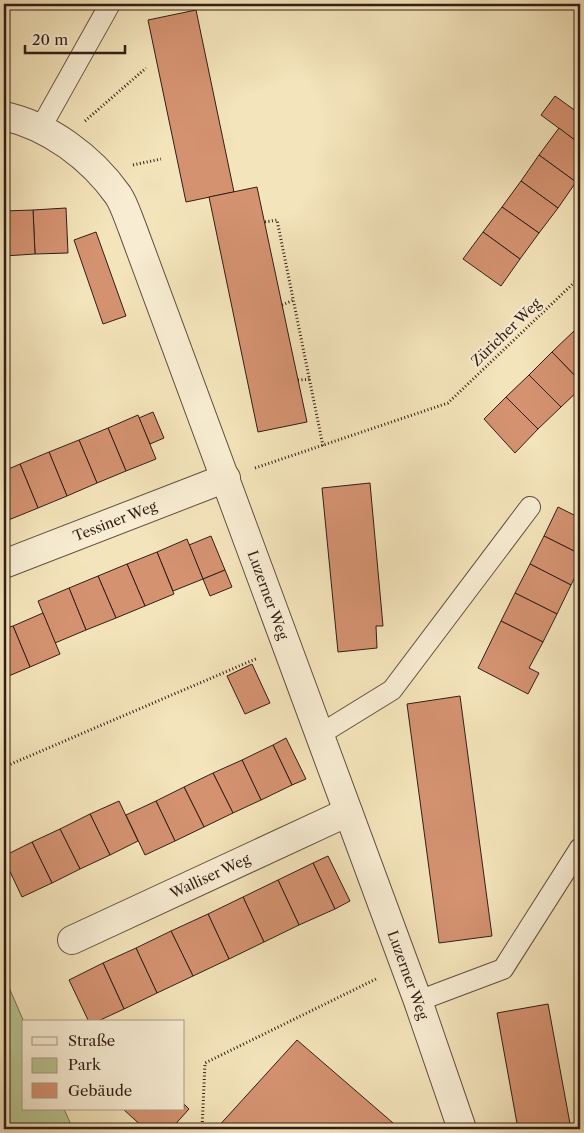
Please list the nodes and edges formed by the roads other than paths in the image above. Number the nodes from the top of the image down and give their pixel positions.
1 (109, 4) edge
2 (4, 116) edge
3 (51, 135) junction
4 (226, 478) junction
5 (530, 507) dead end
6 (4, 564) edge
7 (319, 735) junction
8 (348, 812) junction
9 (580, 848) edge
10 (72, 940) dead end
11 (418, 1001) junction
12 (462, 1129) edge

1 - 3 lane
2 - 3 street, Luzerner Weg
3 - 4 street, Luzerner Weg
4 - 6 street, Tessiner Weg
4 - 7 street, Luzerner Weg
5 - 7 lane
7 - 8 street, Luzerner Weg
8 - 10 street, Walliser Weg
8 - 11 street, Luzerner Weg
9 - 11 lane
11 - 12 street, Luzerner Weg

